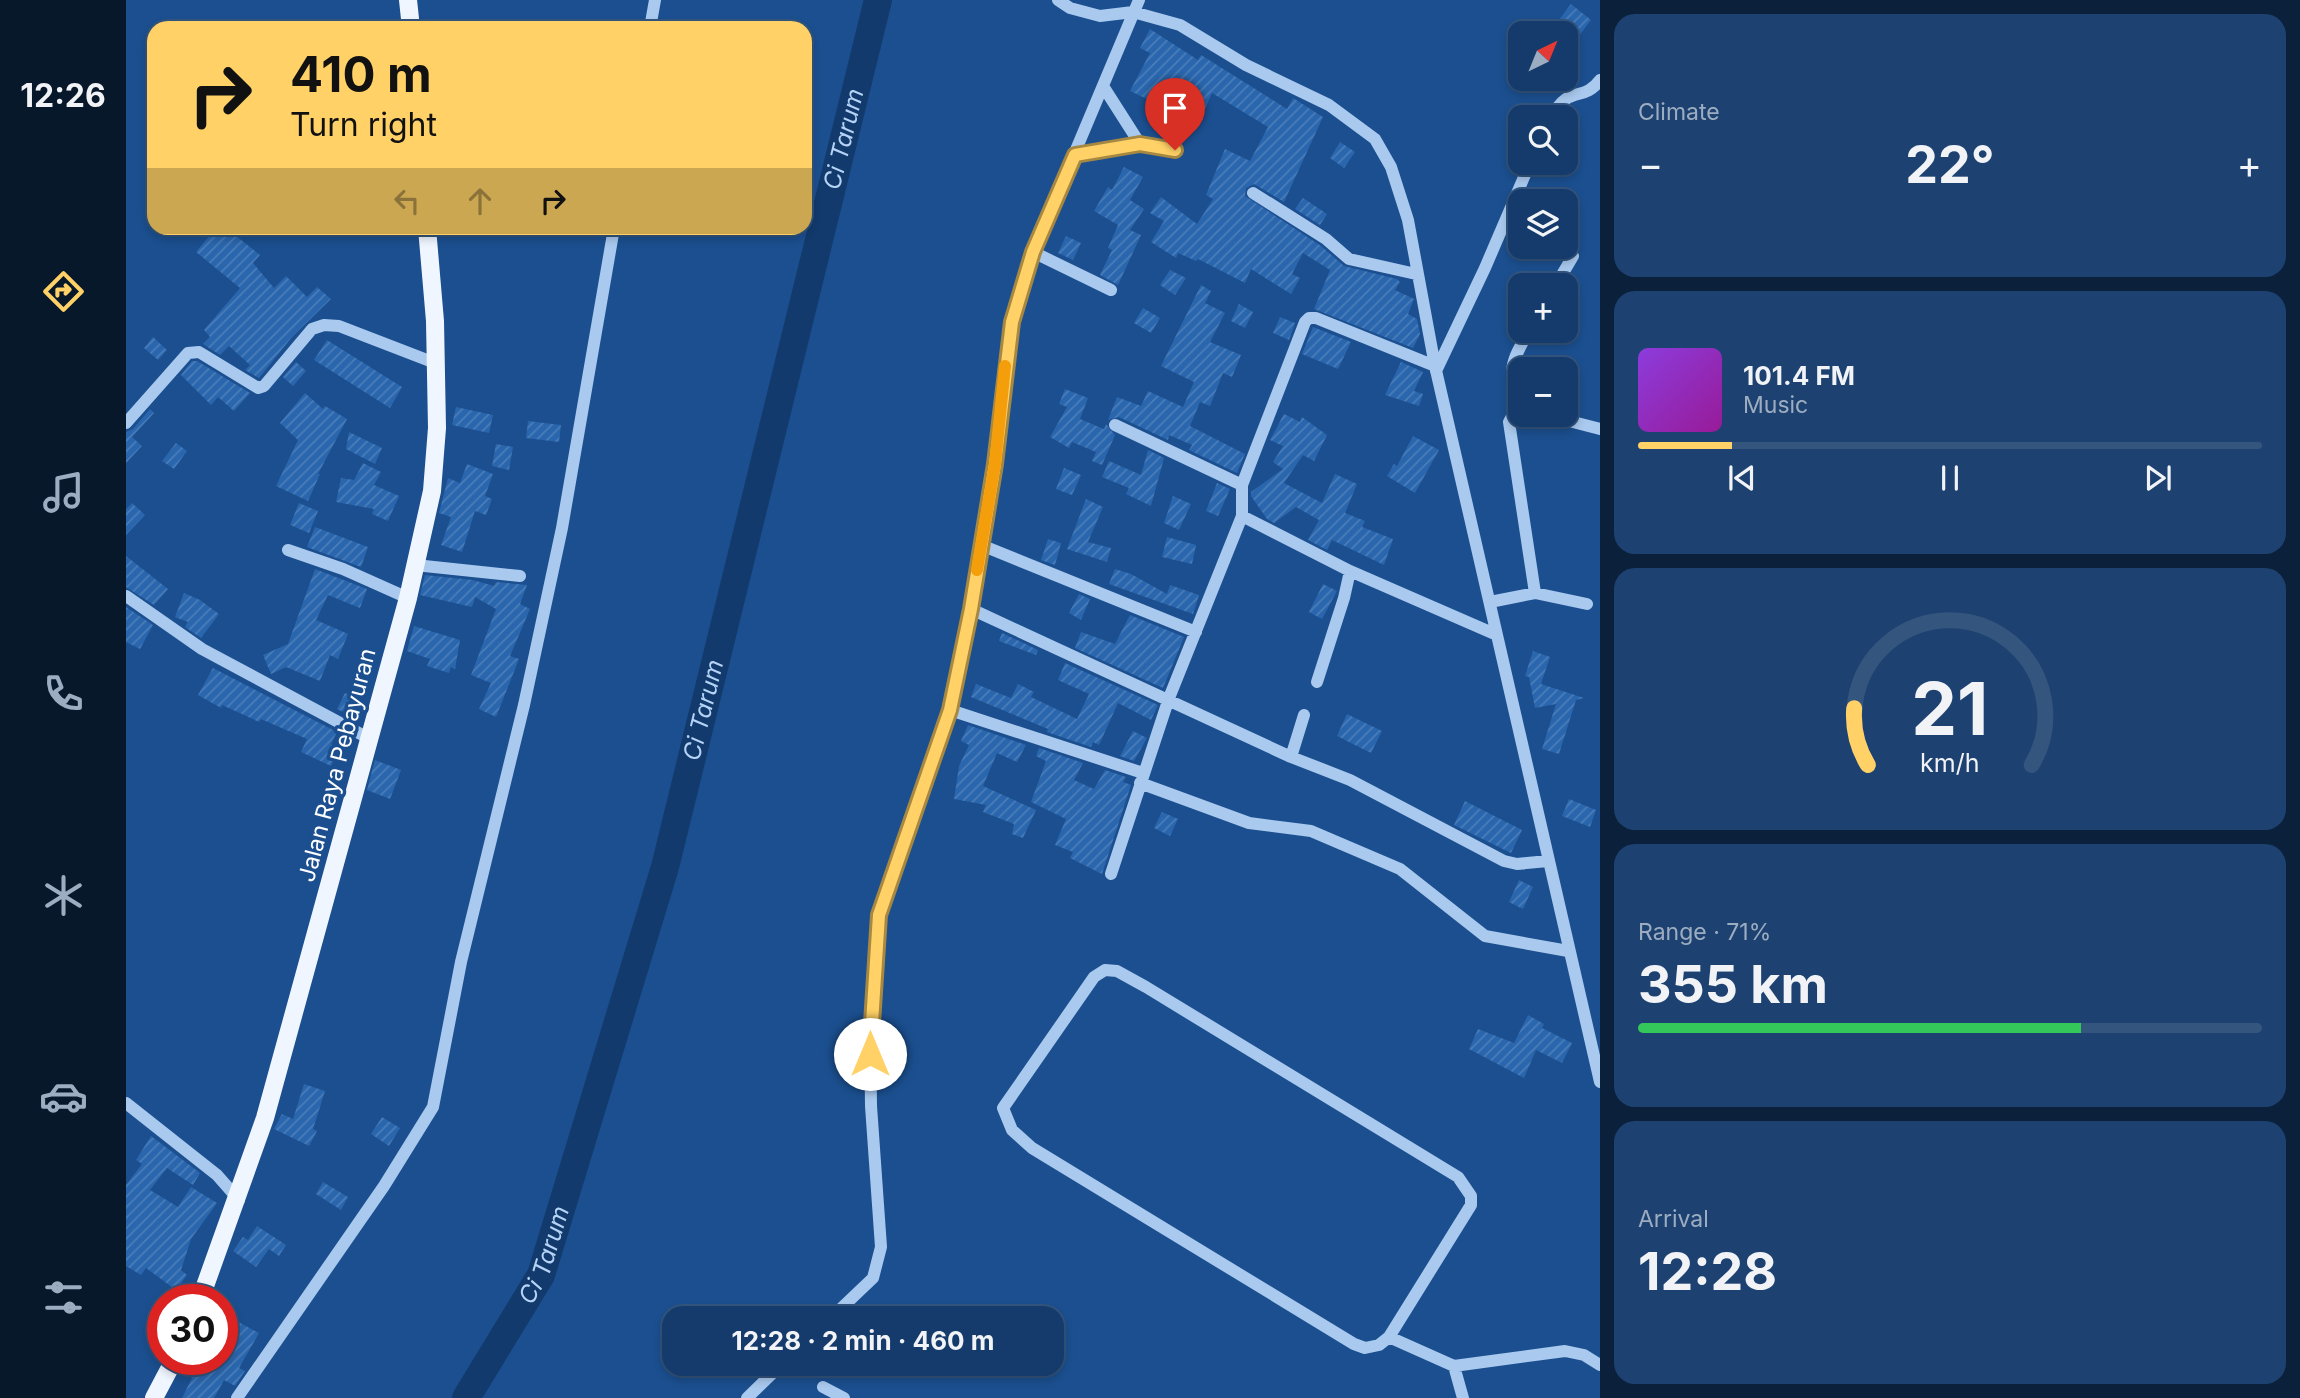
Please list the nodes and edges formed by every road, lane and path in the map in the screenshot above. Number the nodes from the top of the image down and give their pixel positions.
1 (408, 0) edge
2 (654, 0) edge
3 (1058, 0) edge
4 (1136, 6) edge
5 (410, 21) edge
6 (651, 21) edge
7 (1600, 79) edge
8 (1103, 86) junction
9 (1558, 105) edge
10 (1140, 144) junction
11 (1175, 150) dead end
12 (1075, 155) junction
13 (1525, 175) edge
14 (1253, 193) dead end
15 (429, 235) edge
16 (613, 235) edge
17 (1033, 252) junction
18 (1416, 274) junction
19 (1111, 290) dead end
20 (435, 363) junction
21 (1436, 368) junction
22 (126, 423) edge
23 (1578, 423) edge
24 (1115, 425) dead end
25 (1510, 427) edge
26 (1600, 429) edge
27 (1242, 485) junction
28 (1242, 516) junction
29 (981, 545) junction
30 (288, 550) dead end
31 (415, 565) junction
32 (1350, 571) junction
33 (520, 576) dead end
34 (1535, 593) junction
35 (126, 596) edge
36 (408, 598) junction
37 (1490, 601) junction
38 (1587, 604) dead end
39 (971, 609) junction
40 (1196, 632) junction
41 (1497, 635) junction
42 (1317, 682) dead end
43 (1169, 698) junction
44 (950, 710) junction
45 (1304, 715) dead end
46 (370, 739) junction
47 (1292, 757) junction
48 (1141, 778) junction
49 (1548, 860) junction
50 (1111, 874) dead end
51 (1568, 951) junction
52 (1600, 1082) edge
53 (126, 1103) edge
54 (239, 1200) junction
55 (206, 1284) edge
56 (844, 1306) edge
57 (1389, 1337) junction
58 (1600, 1365) edge
59 (1454, 1366) junction
60 (166, 1375) edge
61 (770, 1376) edge
62 (823, 1387) dead end
63 (154, 1398) edge
64 (237, 1398) edge
65 (747, 1398) edge
66 (844, 1398) edge
67 (1463, 1398) edge

1 - 5 main road
2 - 6 street
3 - 4 street
4 - 8 street
4 - 18 street
7 - 9 street
8 - 10 street
8 - 12 street
10 - 11 street
10 - 12 street
12 - 17 street
13 - 21 street
14 - 18 street
15 - 20 main road, Jalan Raya Pebayuran
16 - 64 street
17 - 19 street
17 - 29 street
18 - 21 street
20 - 22 street
20 - 31 main road, Jalan Raya Pebayuran
21 - 27 street
21 - 37 street
23 - 26 street
24 - 27 street
25 - 34 street
27 - 28 street
28 - 32 street
28 - 40 street
29 - 39 street
29 - 40 street
30 - 36 street
31 - 33 street
31 - 36 main road, Jalan Raya Pebayuran
32 - 41 street
32 - 42 street
34 - 37 street
34 - 38 street
35 - 46 street
36 - 46 main road, Jalan Raya Pebayuran
37 - 41 street
39 - 43 street
39 - 44 street
40 - 43 street
41 - 49 street
43 - 47 street
43 - 48 street
44 - 48 street
44 - 56 street
45 - 47 street
46 - 54 main road, Jalan Raya Pebayuran
47 - 49 street
48 - 50 street
48 - 51 street
49 - 51 street
51 - 52 street
53 - 54 street
54 - 55 main road, Jalan Raya Pebayuran
57 - 57 street
57 - 59 street
58 - 59 street
59 - 67 street
60 - 63 main road
61 - 65 street
62 - 66 street

